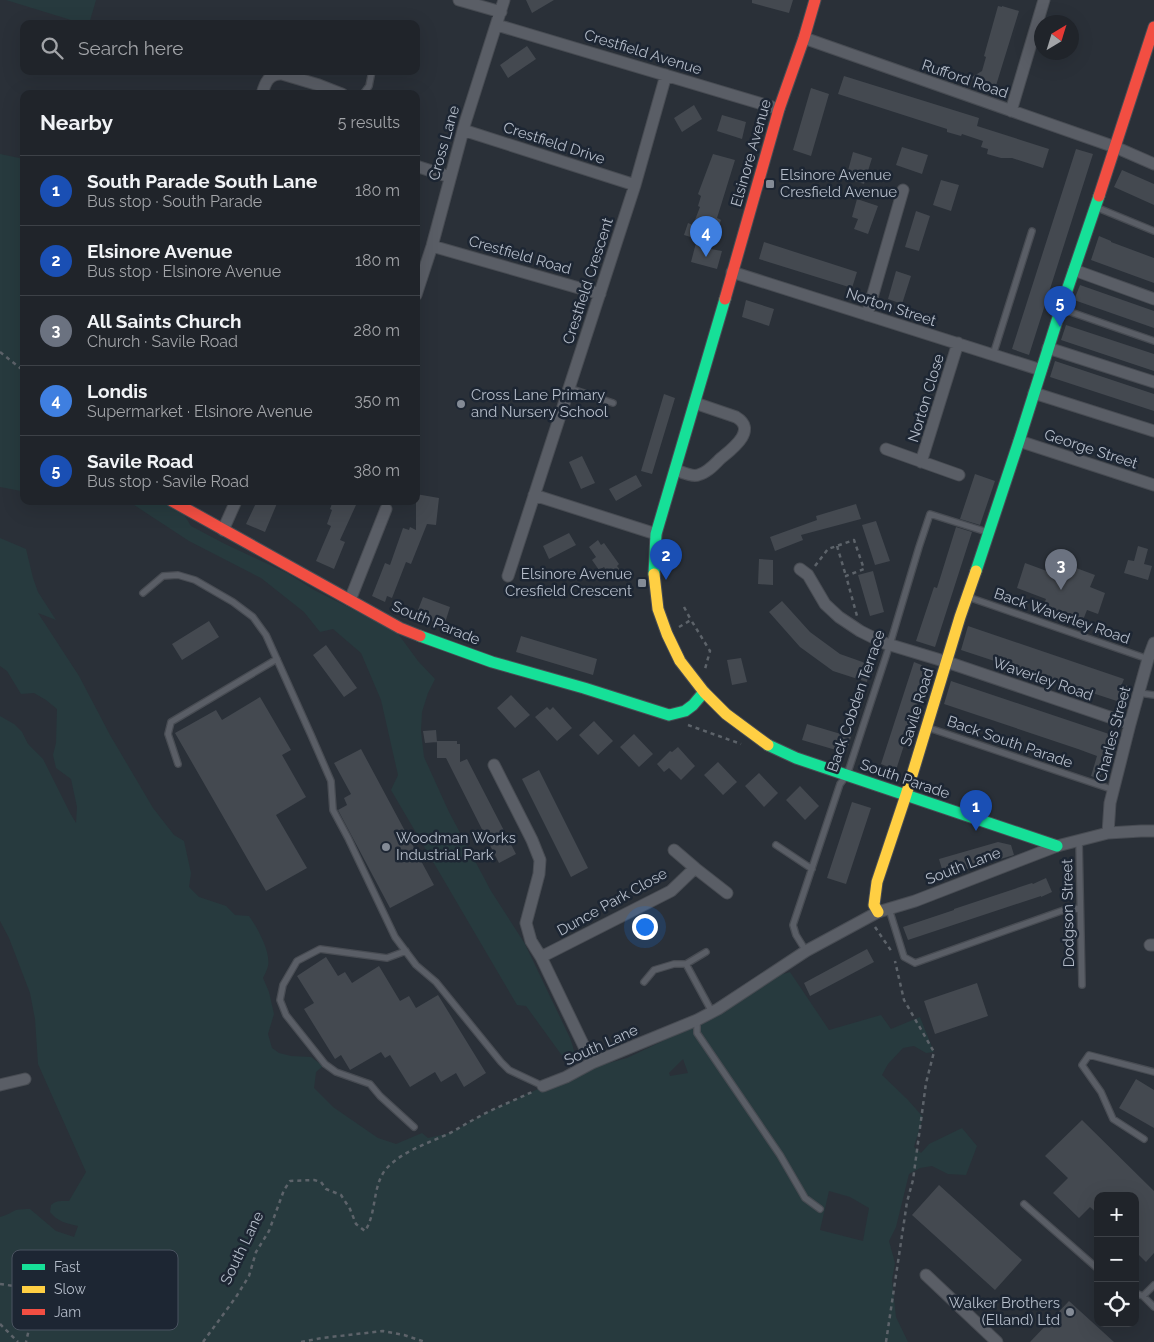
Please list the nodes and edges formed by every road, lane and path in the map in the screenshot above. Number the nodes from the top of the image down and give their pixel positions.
1 (459, 0) edge
2 (504, 0) edge
3 (814, 0) edge
4 (1044, 0) edge
5 (501, 12) junction
6 (497, 25) junction
7 (1154, 27) edge
8 (804, 38) junction
9 (269, 75) edge
10 (285, 75) edge
11 (371, 75) edge
12 (666, 75) junction
13 (263, 90) edge
14 (332, 90) edge
15 (365, 90) edge
16 (779, 108) junction
17 (1011, 111) junction
18 (463, 130) junction
19 (1115, 147) junction
20 (1154, 164) edge
21 (420, 167) edge
22 (450, 177) junction
23 (635, 185) junction
24 (903, 190) dead end
25 (1096, 207) junction
26 (1032, 231) dead end
27 (1154, 231) edge
28 (432, 246) junction
29 (1074, 270) junction
30 (732, 272) junction
31 (420, 283) edge
32 (600, 294) junction
33 (1154, 299) edge
34 (1061, 308) junction
35 (867, 315) junction
36 (1154, 341) edge
37 (958, 343) junction
38 (1048, 348) junction
39 (0, 352) edge
40 (993, 355) junction
41 (20, 368) edge
42 (1042, 370) junction
43 (1154, 382) edge
44 (569, 388) junction
45 (1034, 392) junction
46 (613, 403) dead end
47 (695, 403) junction
48 (1154, 431) edge
49 (1019, 441) junction
50 (886, 450) dead end
51 (922, 462) junction
52 (676, 470) junction
53 (959, 475) dead end
54 (1154, 485) edge
55 (534, 495) junction
56 (179, 505) edge
57 (234, 505) edge
58 (386, 509) dead end
59 (223, 530) junction
60 (989, 532) junction
61 (656, 534) junction
62 (837, 546) junction
63 (804, 572) joint
64 (508, 576) dead end
65 (846, 576) junction
66 (143, 593) dead end
67 (968, 597) junction
68 (350, 600) junction
69 (684, 607) dead end
70 (691, 620) junction
71 (862, 632) junction
72 (667, 634) junction
73 (1154, 643) edge
74 (890, 644) junction
75 (277, 659) junction
76 (1148, 659) junction
77 (947, 662) junction
78 (702, 689) junction
79 (1139, 692) junction
80 (1154, 695) edge
81 (680, 714) junction
82 (1130, 724) junction
83 (926, 727) junction
84 (747, 747) dead end
85 (178, 764) dead end
86 (494, 765) dead end
87 (847, 775) junction
88 (1114, 790) junction
89 (906, 795) junction
90 (1154, 831) edge
91 (1108, 833) junction
92 (1079, 840) junction
93 (776, 845) dead end
94 (1057, 846) junction
95 (674, 850) dead end
96 (695, 868) junction
97 (812, 869) junction
98 (727, 893) dead end
99 (1080, 908) junction
100 (879, 913) junction
101 (806, 951) junction
102 (406, 952) junction
103 (706, 952) dead end
104 (540, 957) junction
105 (686, 964) junction
106 (644, 982) dead end
107 (1082, 985) dead end
108 (712, 1012) junction
109 (697, 1020) junction
110 (592, 1063) junction
111 (1154, 1072) edge
112 (25, 1079) dead end
113 (0, 1085) edge
114 (543, 1086) junction
115 (414, 1127) dead end
116 (1144, 1139) dead end
117 (1024, 1204) dead end
118 (820, 1209) dead end
119 (1094, 1266) edge
120 (926, 1275) dead end
121 (1154, 1285) edge
122 (1139, 1294) edge
123 (1143, 1296) junction
124 (1154, 1307) edge
125 (0, 1324) edge
126 (18, 1342) edge
127 (202, 1342) edge
128 (301, 1342) edge
129 (424, 1342) edge
130 (886, 1342) edge
131 (997, 1342) edge

1 - 5 street
2 - 5 street, Cross Lane
3 - 8 street, Elsinore Avenue
4 - 17 street
5 - 6 street, Cross Lane
6 - 12 street, Crestfield Avenue
6 - 18 street, Cross Lane
7 - 19 street, Savile Road
8 - 16 street, Elsinore Avenue
8 - 17 street, Rufford Road
9 - 13 street
10 - 14 street
11 - 15 lane
12 - 16 street, Crestfield Avenue
12 - 23 street, Crestfield Crescent
16 - 30 street, Elsinore Avenue
17 - 19 street, Rufford Road
18 - 22 street, Cross Lane
18 - 23 street, Crestfield Drive
19 - 20 street, Rufford Road
19 - 25 street, Savile Road
21 - 22 street
22 - 28 street, Cross Lane
23 - 32 street, Crestfield Crescent
24 - 35 street
25 - 27 lane
25 - 29 street, Savile Road
26 - 40 lane
28 - 31 street, Cross Lane
28 - 32 street, Crestfield Road
29 - 33 street
29 - 34 street, Savile Road
30 - 35 street, Norton Street
30 - 47 street, Elsinore Avenue
32 - 44 street, Crestfield Crescent
34 - 36 lane
34 - 38 street, Savile Road
35 - 37 street, Norton Street
37 - 40 street, Norton Street
37 - 51 street, Norton Close
38 - 42 street, Savile Road
38 - 43 street
39 - 41 path
40 - 42 street, Norton Street
42 - 45 street, Savile Road
44 - 46 lane
44 - 55 street, Crestfield Crescent
45 - 48 street
45 - 49 street, Savile Road
47 - 52 street, Elsinore Avenue
47 - 52 street
49 - 54 street, George Street
49 - 60 street, Savile Road
50 - 51 street, Norton Close
51 - 53 street, Norton Close
52 - 61 street, Elsinore Avenue
55 - 61 street
55 - 64 street, Crestfield Crescent
56 - 59 street, South Parade
57 - 59 street
58 - 68 street
59 - 68 street, South Parade
60 - 67 street, Savile Road
60 - 74 lane, Back Cobden Terrace
61 - 72 street, Elsinore Avenue
62 - 63 path
62 - 65 path
62 - 65 path
63 - 71 street, Waverley Road
65 - 71 path
66 - 75 lane
67 - 76 lane, Back Waverley Road
67 - 77 street, Savile Road
68 - 81 street, South Parade
69 - 70 path
70 - 72 path
70 - 78 path
71 - 74 street, Waverley Road
72 - 78 street, Elsinore Avenue
73 - 76 street, Charles Street
74 - 77 street, Waverley Road
74 - 87 lane, Back Cobden Terrace
75 - 85 lane
75 - 102 lane
76 - 79 street, Charles Street
77 - 82 street, Waverley Road
77 - 83 street, Savile Road
78 - 81 street
78 - 87 street, South Parade
79 - 80 lane
79 - 82 street, Charles Street
81 - 84 path
82 - 88 street, Charles Street
83 - 88 lane, Back South Parade
83 - 89 street, Savile Road
86 - 104 street
87 - 89 street, South Parade
87 - 97 lane, Back Cobden Terrace
88 - 91 street, Charles Street
89 - 94 street, South Parade
89 - 100 street, Savile Road
90 - 91 street, South Lane
91 - 92 street, South Lane
92 - 94 street, South Lane
92 - 99 lane, Dodgson Street
93 - 97 lane
94 - 100 street, South Lane
95 - 96 street, Dunce Park Close
96 - 98 street, Dunce Park Close
96 - 104 street, Dunce Park Close
97 - 101 lane, Back Cobden Terrace
99 - 100 lane
99 - 107 lane, Dodgson Street
100 - 101 street, South Lane
100 - 130 path
101 - 108 street, South Lane
102 - 114 lane
102 - 115 lane
103 - 105 lane
104 - 110 street
105 - 106 lane
105 - 108 lane
108 - 109 street, South Lane
109 - 110 street, South Lane
109 - 118 lane
110 - 114 street, South Lane
111 - 116 lane
112 - 113 street
114 - 127 path, South Lane
117 - 119 lane
120 - 131 street
121 - 123 lane
122 - 123 lane
123 - 124 lane
125 - 126 path
128 - 129 path

